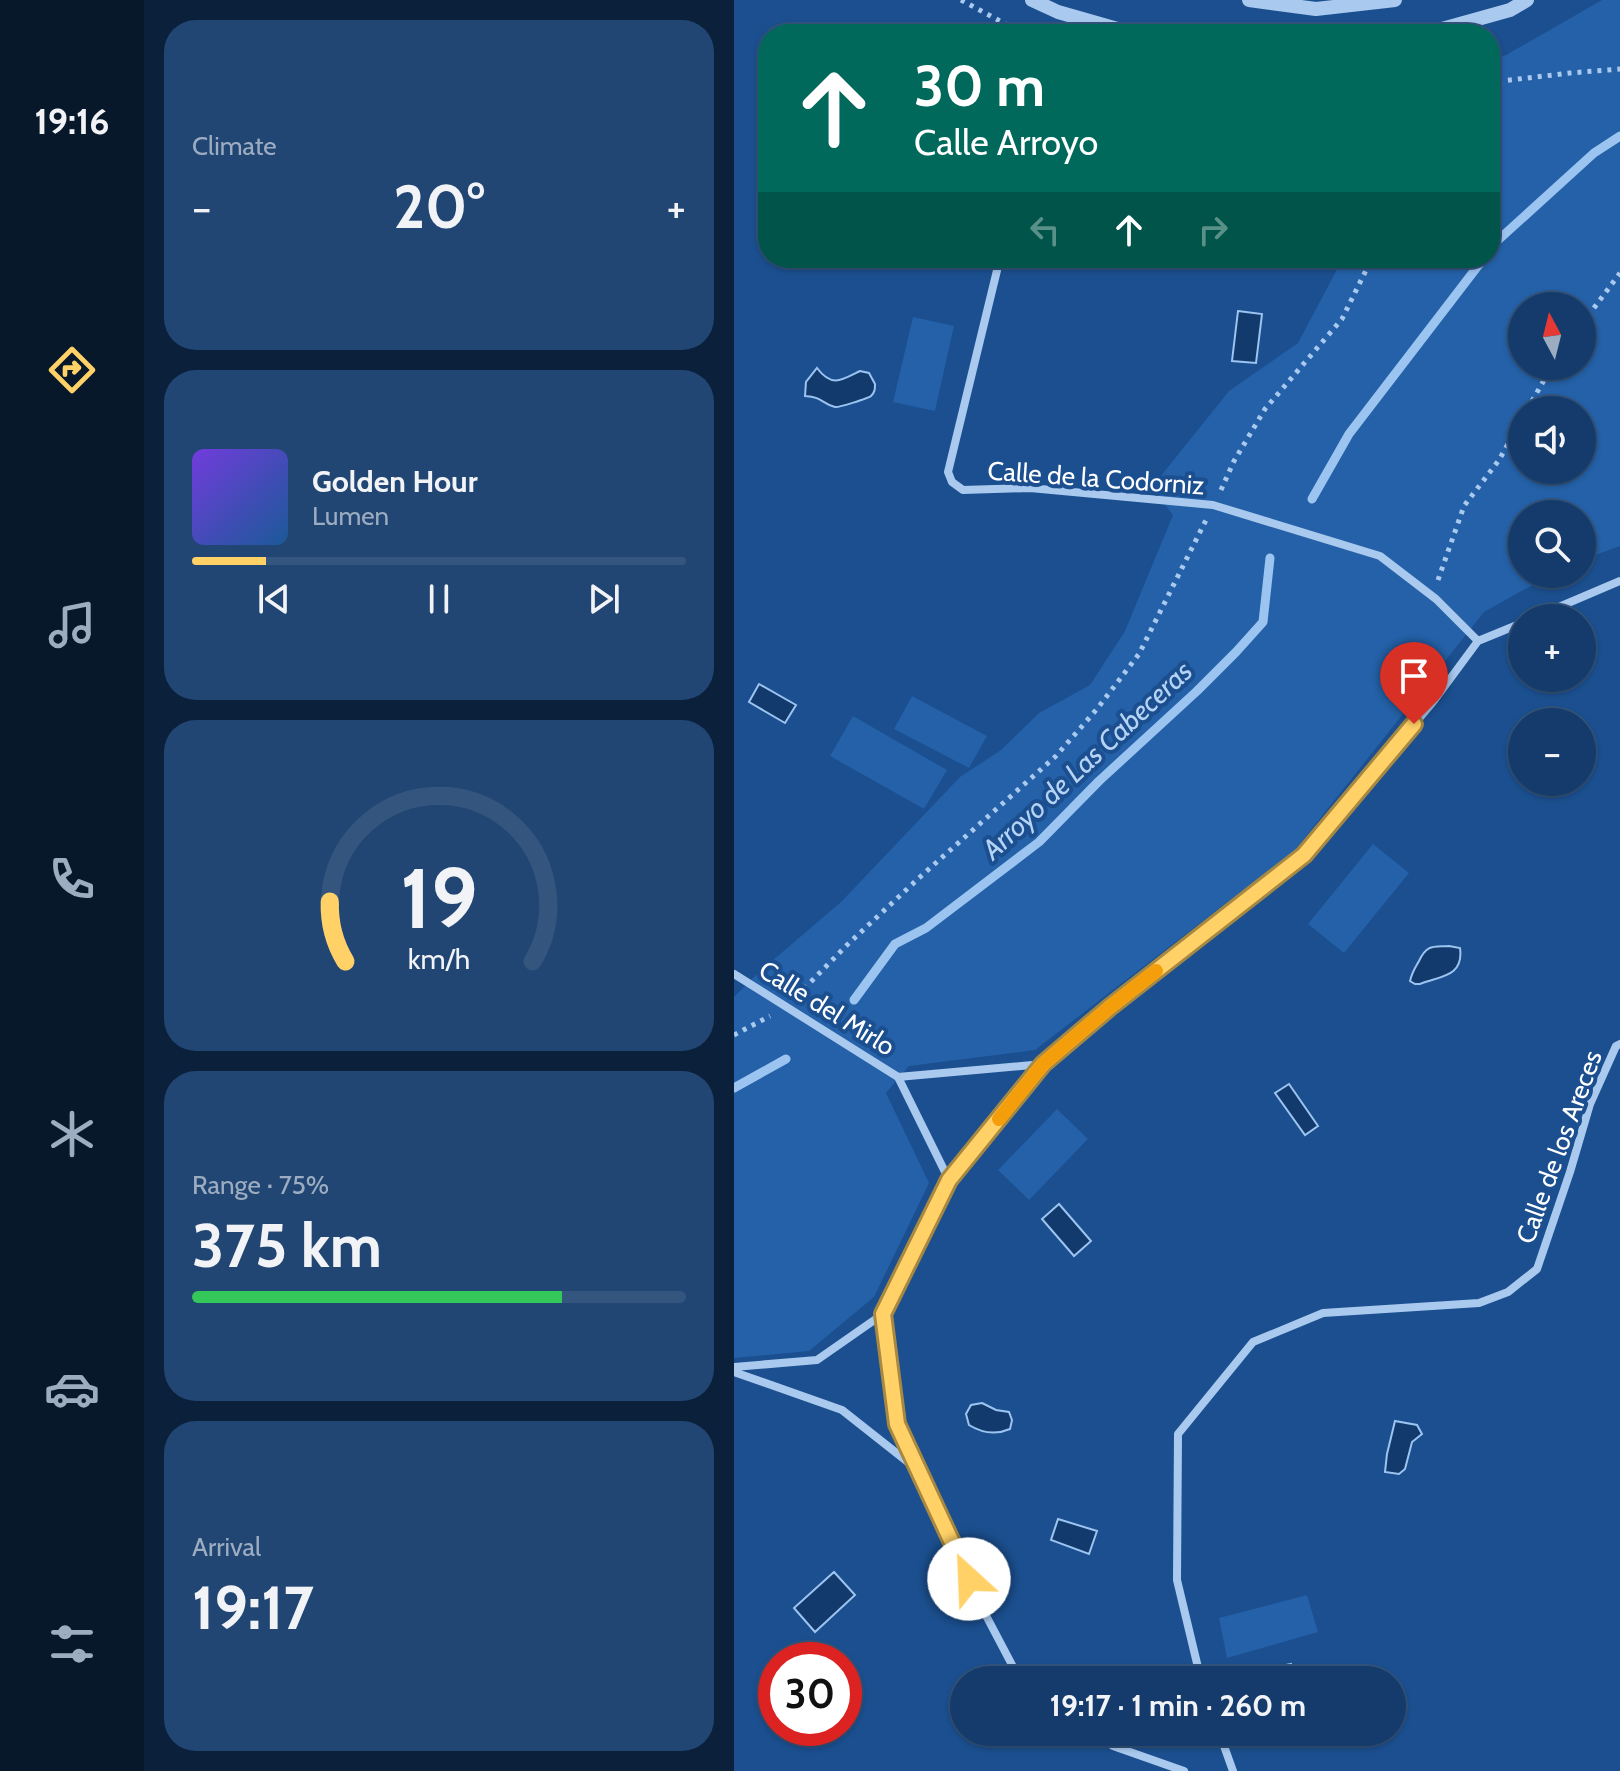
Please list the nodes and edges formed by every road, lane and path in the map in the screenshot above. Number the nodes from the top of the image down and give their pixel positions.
1 (961, 0) edge
2 (1032, 0) edge
3 (1249, 0) edge
4 (1395, 0) edge
5 (1527, 0) edge
6 (1005, 24) edge
7 (1100, 24) edge
8 (1460, 24) edge
9 (1620, 69) edge
10 (1500, 81) edge
11 (998, 268) edge
12 (1367, 268) edge
13 (1620, 273) edge
14 (1596, 305) edge
15 (1508, 444) edge
16 (1213, 505) junction
17 (1620, 581) edge
18 (1430, 595) junction
19 (1566, 604) edge
20 (1508, 629) edge
21 (1478, 641) junction
22 (734, 974) edge
23 (787, 1007) junction
24 (734, 1035) edge
25 (1620, 1044) edge
26 (1043, 1064) junction
27 (898, 1077) junction
28 (949, 1180) junction
29 (883, 1314) junction
30 (734, 1370) edge
31 (918, 1470) junction
32 (1013, 1666) edge
33 (1198, 1666) edge
34 (1113, 1746) edge
35 (1224, 1746) edge
36 (1184, 1771) edge
37 (1233, 1771) edge

1 - 6 path
2 - 7 street
3 - 4 street
5 - 8 street
9 - 10 path
11 - 16 street, Calle de la Codorniz
12 - 16 path
13 - 14 path
15 - 18 path
16 - 18 street, Calle de la Codorniz
16 - 23 path
17 - 19 street
18 - 21 street, Calle de la Codorniz
20 - 21 street
21 - 26 street
22 - 23 street, Calle del Mirlo
23 - 24 path
23 - 27 street, Calle del Mirlo
25 - 33 street, Calle de los Areces
26 - 27 street, Calle del Mirlo
26 - 28 street
27 - 28 street, Calle del Mirlo
28 - 29 street
29 - 30 street
29 - 31 street
30 - 31 street
31 - 32 street
34 - 36 street
35 - 37 street

